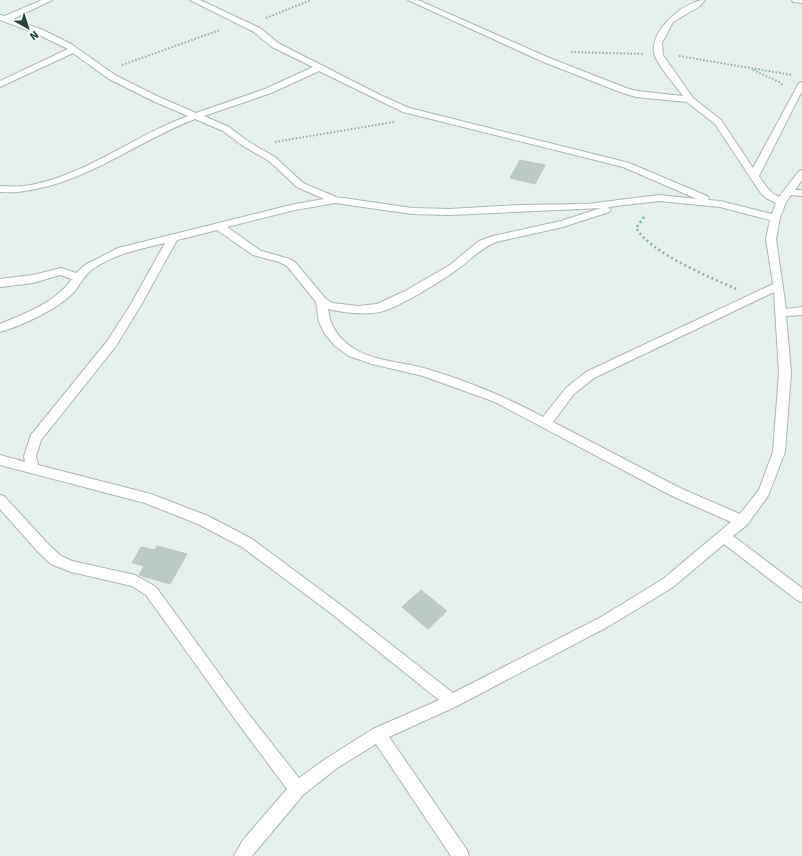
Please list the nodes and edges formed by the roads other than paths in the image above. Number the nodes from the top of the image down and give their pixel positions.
1 (48, 0) edge
2 (194, 0) edge
3 (412, 0) edge
4 (701, 0) edge
5 (796, 0) edge
6 (802, 1) edge
7 (3, 18) edge
8 (74, 50) junction
9 (320, 67) junction
10 (0, 84) edge
11 (802, 85) edge
12 (690, 100) junction
13 (197, 116) junction
14 (802, 173) edge
15 (754, 176) junction
16 (0, 189) edge
17 (802, 193) edge
18 (784, 197) junction
19 (335, 200) junction
20 (620, 203) junction
21 (720, 204) junction
22 (775, 218) junction
23 (219, 226) junction
24 (172, 238) junction
25 (78, 278) junction
26 (0, 283) edge
27 (778, 286) junction
28 (321, 301) junction
29 (802, 311) edge
30 (781, 313) junction
31 (0, 328) edge
32 (545, 423) junction
33 (0, 460) edge
34 (33, 470) junction
35 (0, 500) edge
36 (742, 520) junction
37 (724, 536) junction
38 (802, 596) edge
39 (452, 700) junction
40 (378, 734) junction
41 (297, 789) junction
42 (242, 856) edge
43 (461, 856) edge

1 - 7 street
2 - 9 street
3 - 12 street
4 - 12 street
5 - 6 street
7 - 8 street
8 - 10 street
8 - 13 street
9 - 13 street
9 - 21 street
11 - 15 street
12 - 15 street
13 - 16 street
13 - 19 street
14 - 18 street
15 - 18 street
17 - 18 street
18 - 22 street
19 - 20 street
19 - 23 street
20 - 21 street
20 - 28 street
21 - 22 street
22 - 27 street
23 - 24 street
23 - 28 street
24 - 25 street
24 - 34 street
25 - 26 street
25 - 31 street
27 - 30 street
27 - 32 street
28 - 32 street
29 - 30 street
30 - 36 street
32 - 36 street
33 - 34 street
34 - 39 street
35 - 41 street
36 - 37 street
37 - 38 street
37 - 39 street
39 - 40 street
40 - 41 street
40 - 43 street
41 - 42 street

